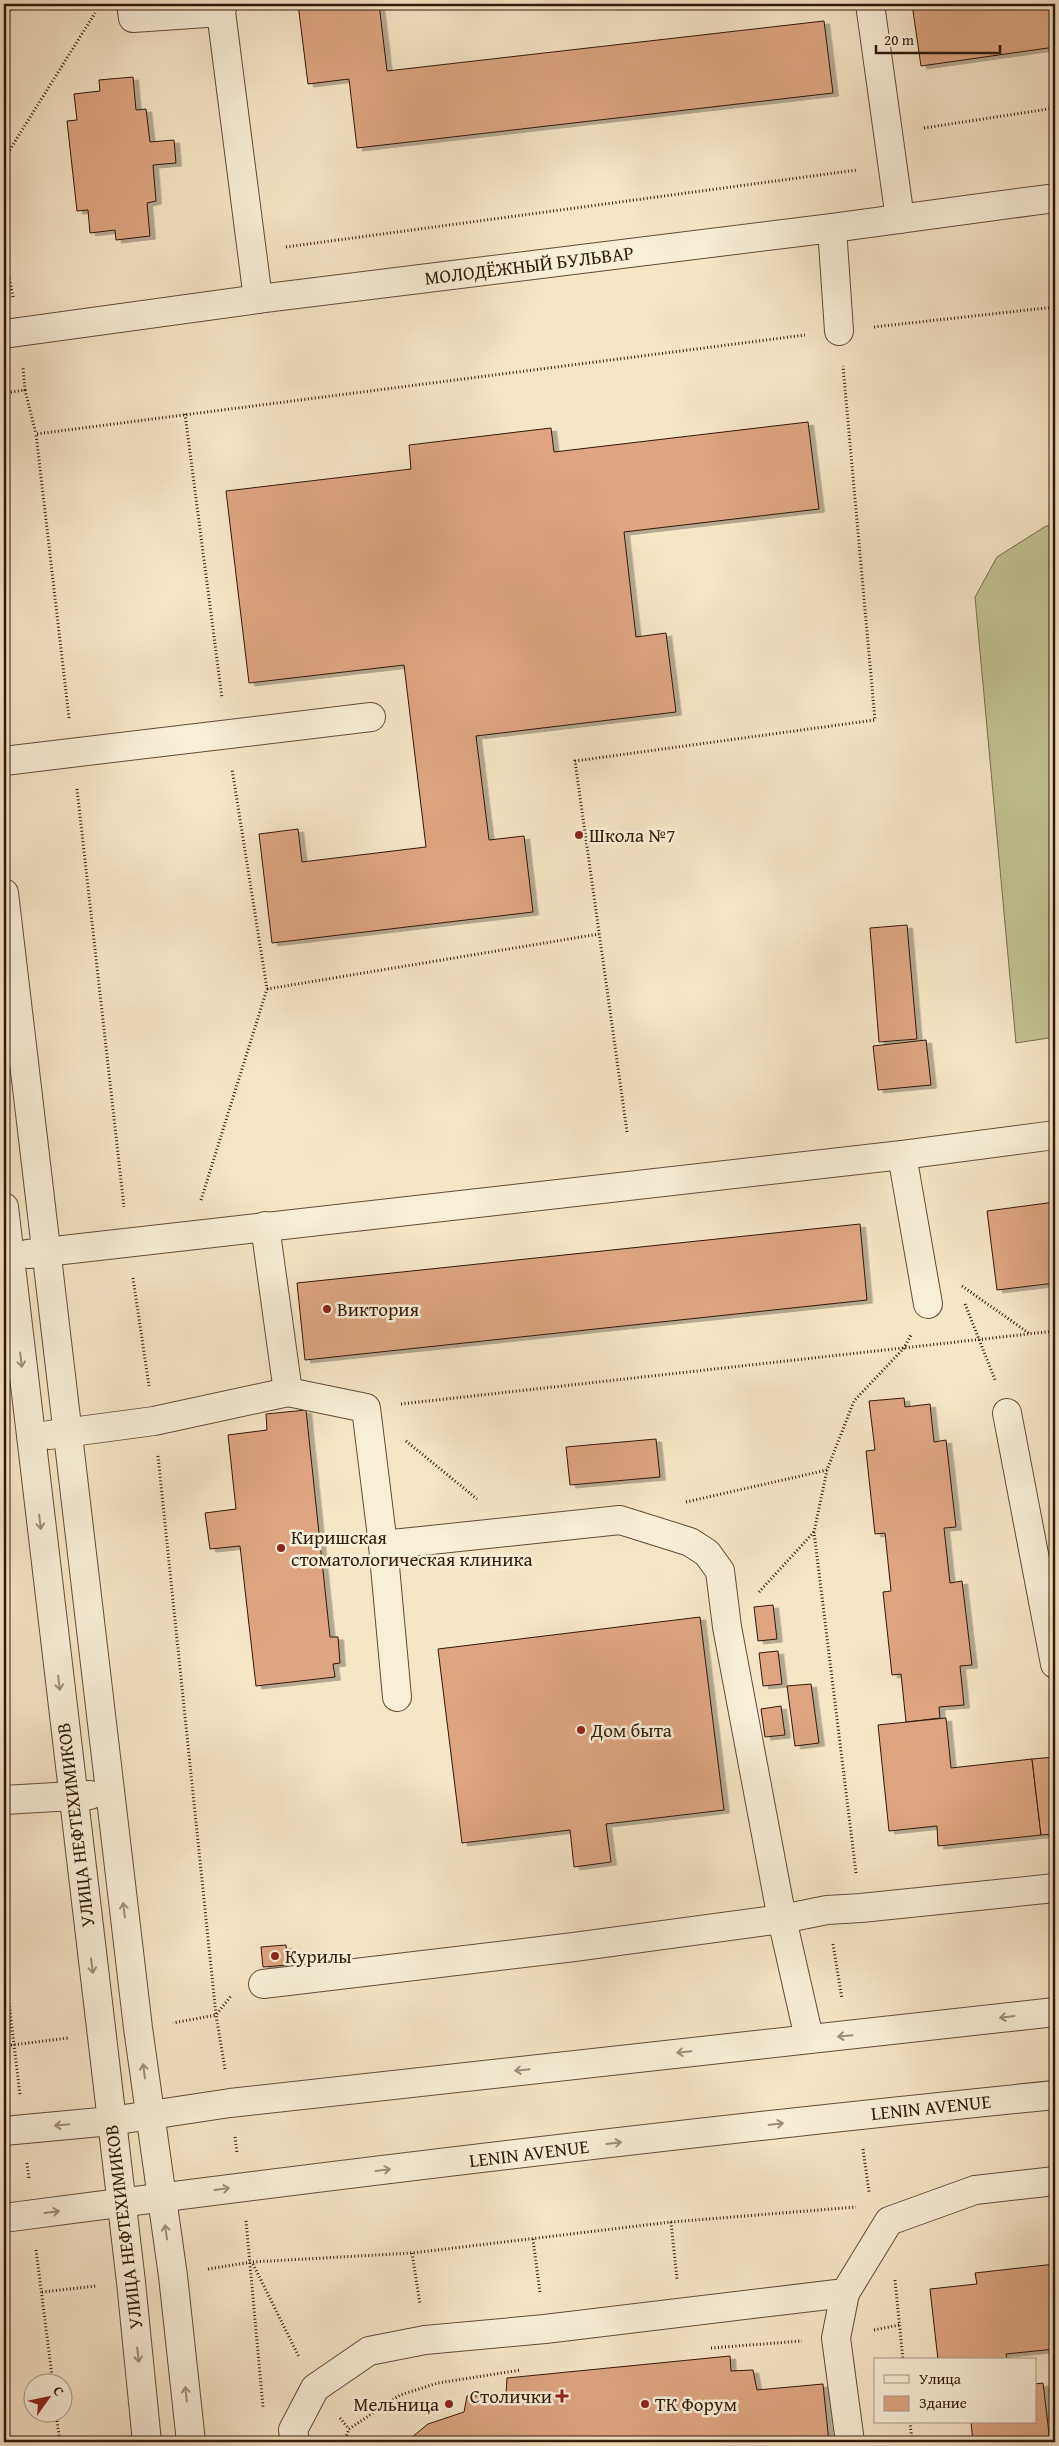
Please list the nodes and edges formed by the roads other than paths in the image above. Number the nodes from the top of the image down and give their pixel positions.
1 (131, 4) edge
2 (870, 4) edge
3 (222, 8) edge
4 (1055, 198) edge
5 (900, 219) junction
6 (832, 228) junction
7 (258, 299) junction
8 (839, 331) road end
9 (4, 334) edge
10 (371, 717) dead end
11 (4, 762) edge
12 (4, 893) edge
13 (1055, 1135) edge
14 (902, 1154) junction
15 (4, 1207) edge
16 (265, 1226) junction
17 (45, 1252) junction
18 (7, 1257) edge
19 (928, 1304) road end
20 (288, 1392) junction
21 (1007, 1413) road end
22 (67, 1433) junction
23 (30, 1439) junction
24 (1043, 1536) edge
25 (383, 1545) junction
26 (1055, 1664) edge
27 (397, 1696) dead end
28 (110, 1793) junction
29 (72, 1796) junction
30 (4, 1800) edge
31 (1055, 1888) edge
32 (782, 1919) junction
33 (263, 1984) dead end
34 (1055, 2012) edge
35 (809, 2038) junction
36 (1055, 2095) edge
37 (150, 2116) junction
38 (111, 2120) junction
39 (14, 2129) edge
40 (1055, 2181) edge
41 (162, 2197) junction
42 (122, 2203) junction
43 (4, 2218) edge
44 (845, 2293) junction
45 (147, 2442) edge
46 (191, 2442) edge
47 (295, 2442) edge
48 (850, 2442) edge

1 - 3 street
2 - 5 street
3 - 7 street
4 - 5 street, МОЛОДЁЖНЫЙ БУЛЬВАР
5 - 6 street, МОЛОДЁЖНЫЙ БУЛЬВАР
6 - 7 street, МОЛОДЁЖНЫЙ БУЛЬВАР
6 - 8 street
7 - 9 street, МОЛОДЁЖНЫЙ БУЛЬВАР
10 - 11 street
12 - 17 street
13 - 14 street
14 - 16 street
14 - 19 street
15 - 18 street, УЛИЦА НЕФТЕХИМИКОВ
16 - 17 street
16 - 20 street
17 - 18 street
17 - 22 street
18 -> 23 street, УЛИЦА НЕФТЕХИМИКОВ
20 - 22 street
20 - 25 street
21 - 24 street
22 - 23 street
22 - 28 street
23 -> 29 street, УЛИЦА НЕФТЕХИМИКОВ
24 - 26 street
25 - 27 street
25 - 32 street
28 - 29 street
37 -> 28 street
29 - 30 street
29 -> 38 street, УЛИЦА НЕФТЕХИМИКОВ
31 - 32 street
32 - 33 street
32 - 35 street
34 -> 35 street
35 -> 37 street
41 -> 36 street, LENIN AVENUE
37 - 38 street
37 - 41 street
38 -> 39 street
38 - 42 street, УЛИЦА НЕФТЕХИМИКОВ
40 - 44 street
41 - 42 street, LENIN AVENUE
46 -> 41 street
43 -> 42 street, LENIN AVENUE
42 -> 45 street, УЛИЦА НЕФТЕХИМИКОВ
44 - 47 street
44 - 48 street

